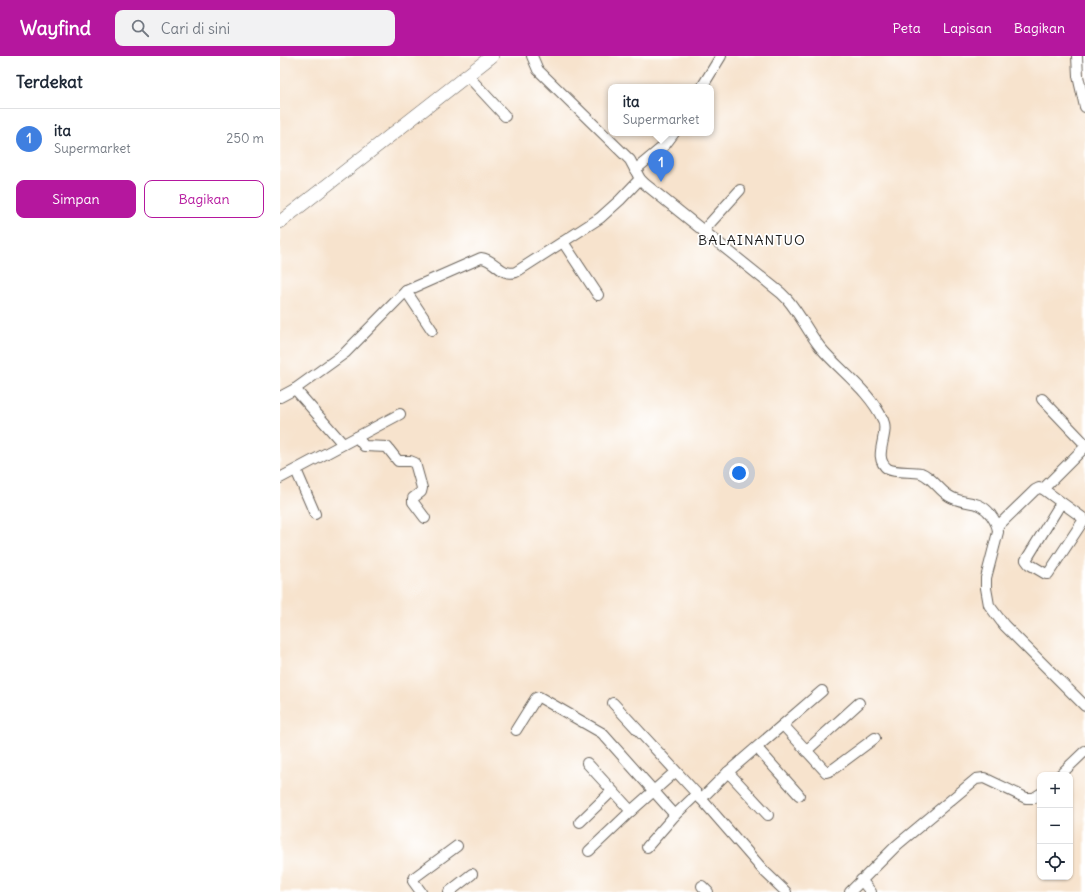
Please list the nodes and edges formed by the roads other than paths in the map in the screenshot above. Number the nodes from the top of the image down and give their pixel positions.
1 (492, 56) edge
2 (532, 56) edge
3 (1076, 56) edge
4 (717, 58) edge
5 (467, 75) junction
6 (704, 84) edge
7 (1085, 107) edge
8 (505, 116) dead end
9 (672, 136) edge
10 (636, 170) junction
11 (640, 180) junction
12 (740, 190) dead end
13 (280, 222) edge
14 (703, 231) junction
15 (563, 242) junction
16 (406, 291) junction
17 (598, 295) dead end
18 (432, 330) dead end
19 (295, 389) junction
20 (280, 398) edge
21 (1042, 399) dead end
22 (400, 414) dead end
23 (356, 437) junction
24 (343, 444) junction
25 (1085, 444) edge
26 (1085, 447) edge
27 (296, 470) junction
28 (280, 478) edge
29 (1043, 489) junction
30 (1061, 503) junction
31 (1083, 513) edge
32 (315, 514) dead end
33 (425, 518) dead end
34 (998, 526) junction
35 (822, 691) dead end
36 (613, 703) dead end
37 (859, 703) dead end
38 (1085, 706) edge
39 (783, 725) junction
40 (516, 730) dead end
41 (875, 738) dead end
42 (757, 748) junction
43 (806, 751) junction
44 (1085, 751) edge
45 (587, 763) dead end
46 (675, 772) junction
47 (728, 772) junction
48 (1063, 772) edge
49 (612, 791) junction
50 (653, 791) junction
51 (799, 795) dead end
52 (1037, 796) edge
53 (699, 797) junction
54 (631, 811) junction
55 (768, 815) dead end
56 (675, 816) junction
57 (580, 822) dead end
58 (457, 846) dead end
59 (647, 847) dead end
60 (589, 851) dead end
61 (472, 874) dead end
62 (861, 880) junction
63 (421, 892) edge
64 (449, 892) edge
65 (786, 892) edge
66 (850, 892) edge
67 (871, 892) edge

1 - 5 main road
2 - 10 street
3 - 7 street
4 - 6 street
5 - 8 street
5 - 13 main road
9 - 10 street
10 - 11 street
11 - 14 street
11 - 15 street
12 - 14 street
14 - 34 street
15 - 16 street
15 - 17 street
16 - 18 street
16 - 19 street
19 - 20 street
19 - 24 street
21 - 25 street
22 - 23 street
23 - 24 street
23 - 33 street
24 - 27 street
26 - 29 street
27 - 28 street
27 - 32 street
29 - 30 street
29 - 34 street
30 - 31 street
30 - 31 street
34 - 38 street
35 - 39 street
36 - 46 street
37 - 43 street
39 - 42 street
39 - 43 street
40 - 50 street
41 - 43 street
42 - 47 street
42 - 51 street
44 - 48 street
45 - 49 street
46 - 50 street
46 - 53 street
47 - 53 street
47 - 55 street
49 - 54 street
49 - 57 street
50 - 54 street
50 - 56 street
52 - 62 street
53 - 56 street
53 - 65 street
54 - 60 street
56 - 59 street
58 - 63 street
61 - 64 street
62 - 66 street
62 - 67 street

